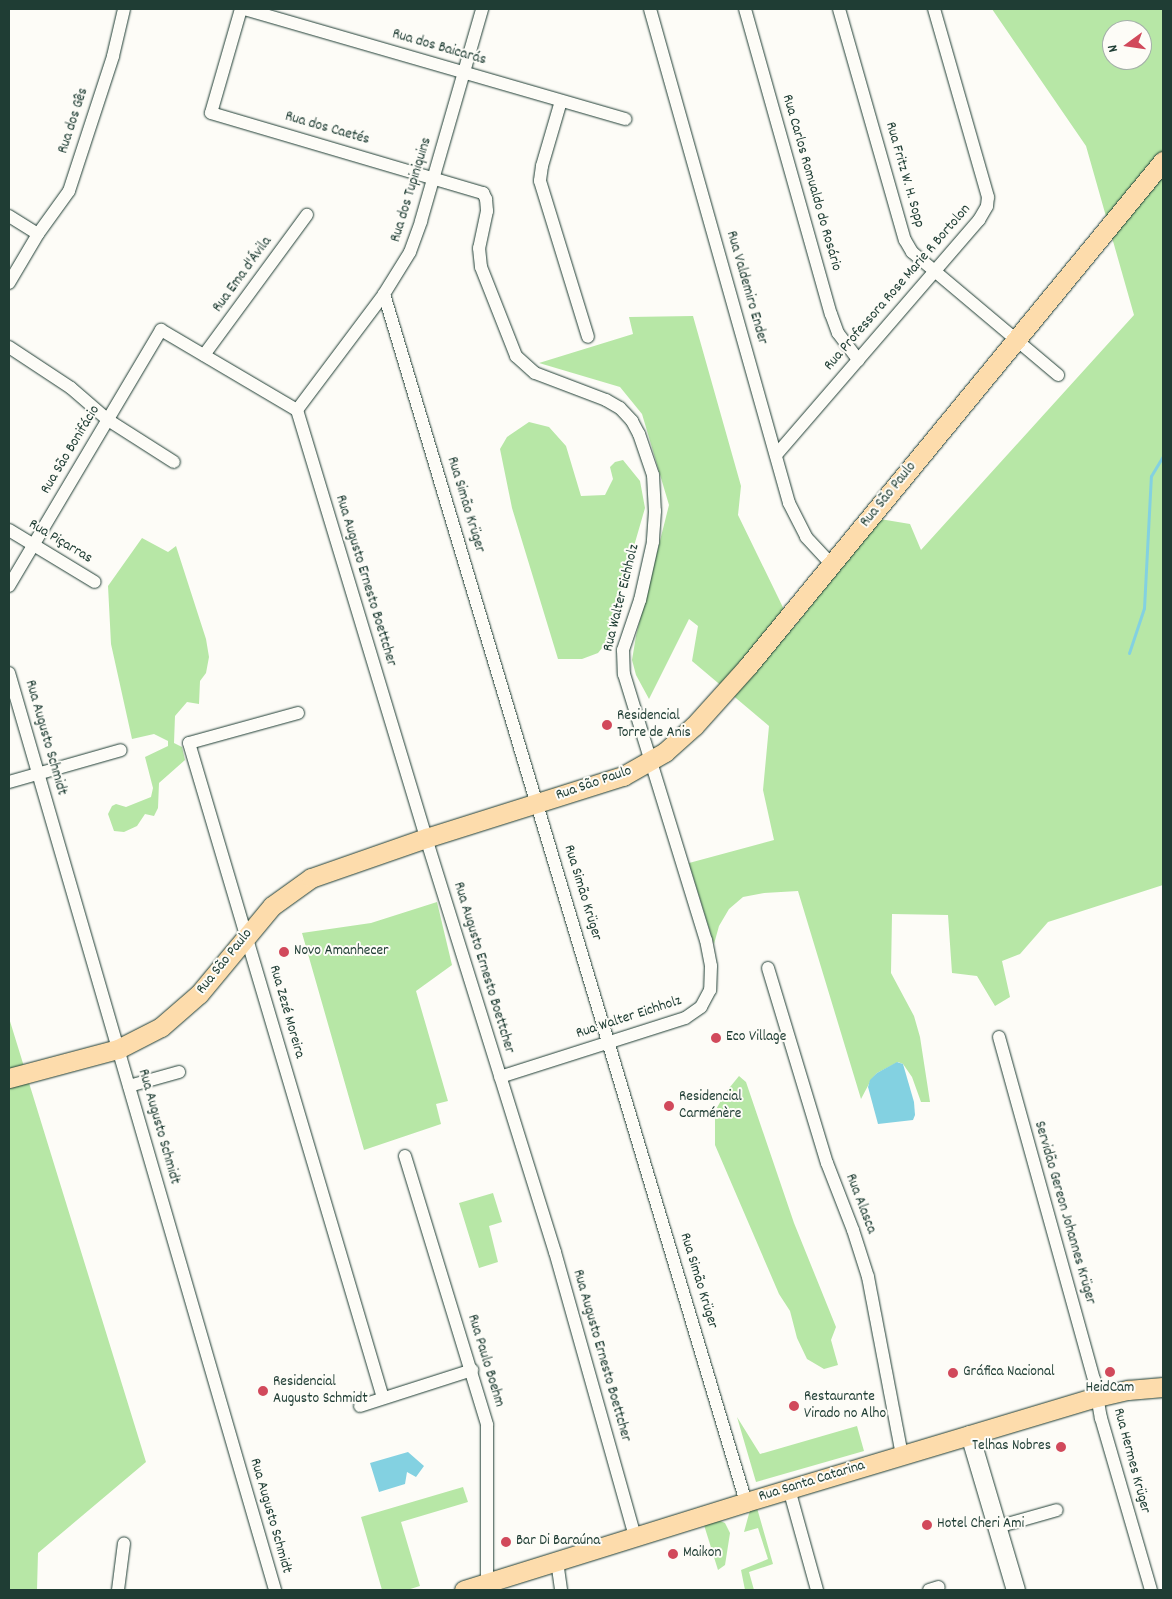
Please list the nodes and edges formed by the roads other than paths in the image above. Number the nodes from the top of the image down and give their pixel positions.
1 (124, 9) edge
2 (242, 9) edge
3 (482, 9) edge
4 (649, 9) edge
5 (745, 9) edge
6 (839, 9) edge
7 (934, 9) edge
8 (464, 73) junction
9 (561, 101) junction
10 (625, 120) dead end
11 (1163, 161) edge
12 (434, 177) junction
13 (307, 215) dead end
14 (9, 216) edge
15 (38, 234) junction
16 (934, 272) junction
17 (9, 283) edge
18 (384, 294) junction
19 (588, 337) dead end
20 (1016, 340) junction
21 (9, 347) edge
22 (204, 355) junction
23 (858, 360) junction
24 (1058, 375) dead end
25 (297, 410) junction
26 (108, 420) junction
27 (776, 455) junction
28 (174, 462) dead end
29 (9, 530) edge
30 (33, 545) junction
31 (831, 564) junction
32 (95, 582) dead end
33 (9, 586) edge
34 (9, 673) edge
35 (298, 713) dead end
36 (121, 750) dead end
37 (650, 762) junction
38 (39, 774) junction
39 (9, 782) edge
40 (538, 803) junction
41 (426, 838) junction
42 (246, 936) junction
43 (768, 968) dead end
44 (999, 1038) dead end
45 (610, 1041) junction
46 (118, 1048) junction
47 (179, 1072) dead end
48 (500, 1077) junction
49 (9, 1078) edge
50 (129, 1086) junction
51 (405, 1156) dead end
52 (472, 1370) junction
53 (1163, 1387) edge
54 (1097, 1397) junction
55 (383, 1398) junction
56 (360, 1406) dead end
57 (970, 1435) junction
58 (902, 1455) junction
59 (789, 1489) junction
60 (746, 1502) junction
61 (1057, 1510) dead end
62 (997, 1526) junction
63 (635, 1536) junction
64 (124, 1543) dead end
65 (557, 1561) junction
66 (486, 1583) junction
67 (118, 1590) edge
68 (274, 1590) edge
69 (464, 1590) edge
70 (561, 1590) edge
71 (818, 1590) edge
72 (1016, 1590) edge
73 (1151, 1590) edge

1 - 15 street, Rua dos Gês
2 - 8 street, Rua dos Baicarás
2 - 12 street, Rua dos Caetés
3 - 8 street, Rua dos Tupiniquins
4 - 27 street, Rua Valdemiro Ender
5 - 23 street, Rua Carlos Romualdo do Rosário
6 - 16 street, Rua Fritz W. H. Sopp
7 - 16 street, Rua Professora Rose Marie R Bortolon
8 - 9 street, Rua dos Baicarás
8 - 12 street, Rua dos Tupiniquins
9 - 10 street, Rua dos Baicarás
9 - 19 street
11 - 20 main road, Rua São Paulo
12 - 18 street, Rua dos Tupiniquins
12 - 37 street, Rua Walter Eichholz
13 - 22 street, Rua Ema d'Ávila
14 - 15 street
15 - 17 street, Rua dos Gês
16 - 20 street, Rua Fritz W. H. Sopp
16 - 23 street, Rua Professora Rose Marie R Bortolon
18 - 25 street, Rua dos Tupiniquins
18 - 40 street, Rua Simão Krüger
20 - 24 street, Rua Fritz W. H. Sopp
20 - 31 main road, Rua São Paulo
21 - 26 street
22 - 25 street
22 - 26 street, Rua São Bonifácio
23 - 27 street, Rua Professora Rose Marie R Bortolon
25 - 41 street, Rua Augusto Ernesto Boettcher
26 - 28 street
26 - 30 street, Rua São Bonifácio
27 - 31 street, Rua Valdemiro Ender
29 - 30 street, Rua Piçarras
30 - 32 street, Rua Piçarras
30 - 33 street, Rua São Bonifácio
31 - 37 main road, Rua São Paulo
34 - 38 street, Rua Augusto Schmidt
35 - 42 street, Rua Zezé Moreira
36 - 38 street
37 - 40 main road, Rua São Paulo
37 - 45 street, Rua Walter Eichholz
38 - 39 street
38 - 46 street, Rua Augusto Schmidt
40 - 41 main road, Rua São Paulo
40 - 45 street, Rua Simão Krüger
41 - 42 main road, Rua São Paulo
41 - 48 street, Rua Augusto Ernesto Boettcher
42 - 46 main road, Rua São Paulo
42 - 55 street, Rua Zezé Moreira
43 - 58 street, Rua Alasca
44 - 54 street, Servidão Gereon Johannes Krüger
45 - 48 street, Rua Walter Eichholz
45 - 60 street, Rua Simão Krüger
46 - 49 main road, Rua São Paulo
46 - 50 street, Rua Augusto Schmidt
47 - 50 street
48 - 63 street, Rua Augusto Ernesto Boettcher
50 - 68 street, Rua Augusto Schmidt
51 - 52 street, Rua Paulo Boehm
52 - 55 street
52 - 66 street, Rua Paulo Boehm
53 - 54 main road, Rua Santa Catarina
54 - 57 main road, Rua Santa Catarina
54 - 73 street, Rua Hermes Krüger
55 - 56 street
57 - 58 main road, Rua Santa Catarina
57 - 62 main road
58 - 59 main road, Rua Santa Catarina
59 - 60 main road, Rua Santa Catarina
59 - 71 street
60 - 63 main road, Rua Santa Catarina
61 - 62 street
62 - 72 main road
63 - 65 main road, Rua Santa Catarina
64 - 67 street
65 - 66 main road, Rua Santa Catarina
65 - 70 street
66 - 69 main road, Rua Santa Catarina

